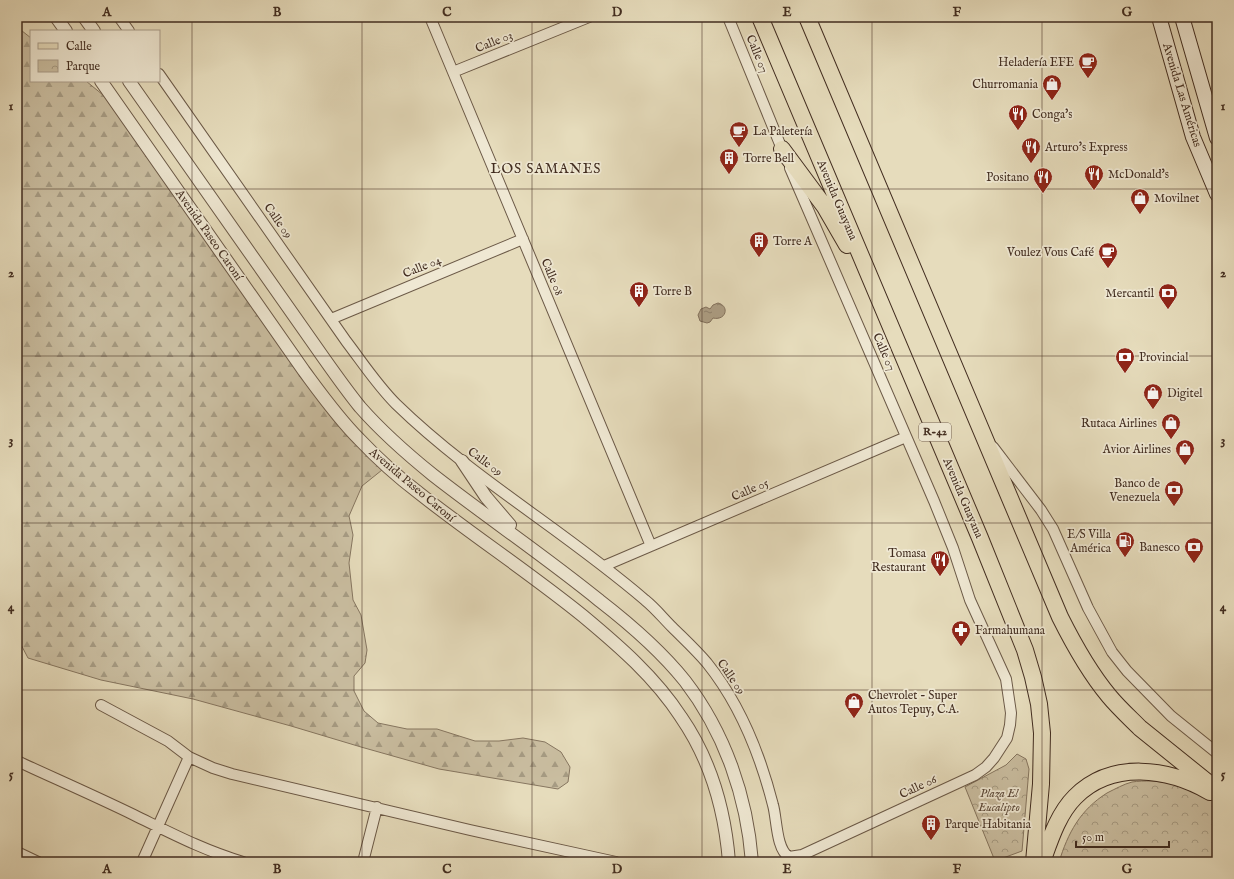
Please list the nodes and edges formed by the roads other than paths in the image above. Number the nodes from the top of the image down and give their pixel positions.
1 (56, 17) edge
2 (84, 17) edge
3 (119, 17) edge
4 (430, 17) edge
5 (589, 17) edge
6 (728, 17) edge
7 (760, 17) edge
8 (807, 17) edge
9 (1159, 17) edge
10 (1182, 17) edge
11 (65, 30) edge
12 (93, 30) edge
13 (128, 30) edge
14 (453, 72) junction
15 (160, 75) edge
16 (102, 82) edge
17 (130, 82) edge
18 (1203, 93) junction
19 (1183, 102) junction
20 (1217, 138) edge
21 (782, 149) junction
22 (1217, 194) edge
23 (523, 240) junction
24 (877, 295) junction
25 (331, 319) junction
26 (981, 431) junction
27 (906, 437) junction
28 (462, 461) junction
29 (651, 546) junction
30 (533, 549) junction
31 (604, 566) junction
32 (1009, 699) joint
33 (101, 705) dead end
34 (1217, 753) edge
35 (189, 757) junction
36 (17, 761) edge
37 (1217, 790) edge
38 (1217, 796) edge
39 (377, 807) junction
40 (157, 827) junction
41 (17, 852) edge
42 (789, 857) joint
43 (38, 862) edge
44 (142, 862) edge
45 (243, 862) edge
46 (363, 862) edge
47 (614, 862) edge
48 (729, 862) edge
49 (752, 862) edge
50 (1034, 862) edge
51 (1042, 862) edge

1 - 11 street
2 - 12 street
3 - 13 street
4 - 14 street, Calle 08
5 - 14 street, Calle 03
6 - 21 street, Calle 07
7 - 24 main road, Avenida Guayana / R-42
8 - 26 main road
9 - 19 main road, Avenida Las Américas
10 - 18 main road, Avenida Las Américas
14 - 23 street, Calle 08
15 - 25 street, Calle 09
16 - 48 street, Avenida Paseo Caroní
17 - 30 street, Avenida Paseo Caroní
18 - 19 main road
18 - 20 main road, Avenida Las Américas
19 - 22 main road, Avenida Las Américas
21 - 24 main road
21 - 27 street, Calle 07
23 - 25 street, Calle 04
23 - 29 street, Calle 08
24 - 50 main road, Avenida Guayana / R-42
25 - 28 street, Calle 09
26 - 34 street
26 - 37 main road
27 - 29 street, Calle 05
27 - 32 street, Calle 07
28 - 30 street
28 - 31 street, Calle 09
29 - 31 street, Calle 05
30 - 49 street, Avenida Paseo Caroní
31 - 42 street, Calle 09
32 - 42 street, Calle 06
33 - 35 street
35 - 39 street
35 - 40 street
36 - 40 street
38 - 51 main road
39 - 46 street
39 - 47 street
40 - 44 street
40 - 45 street
41 - 43 street

